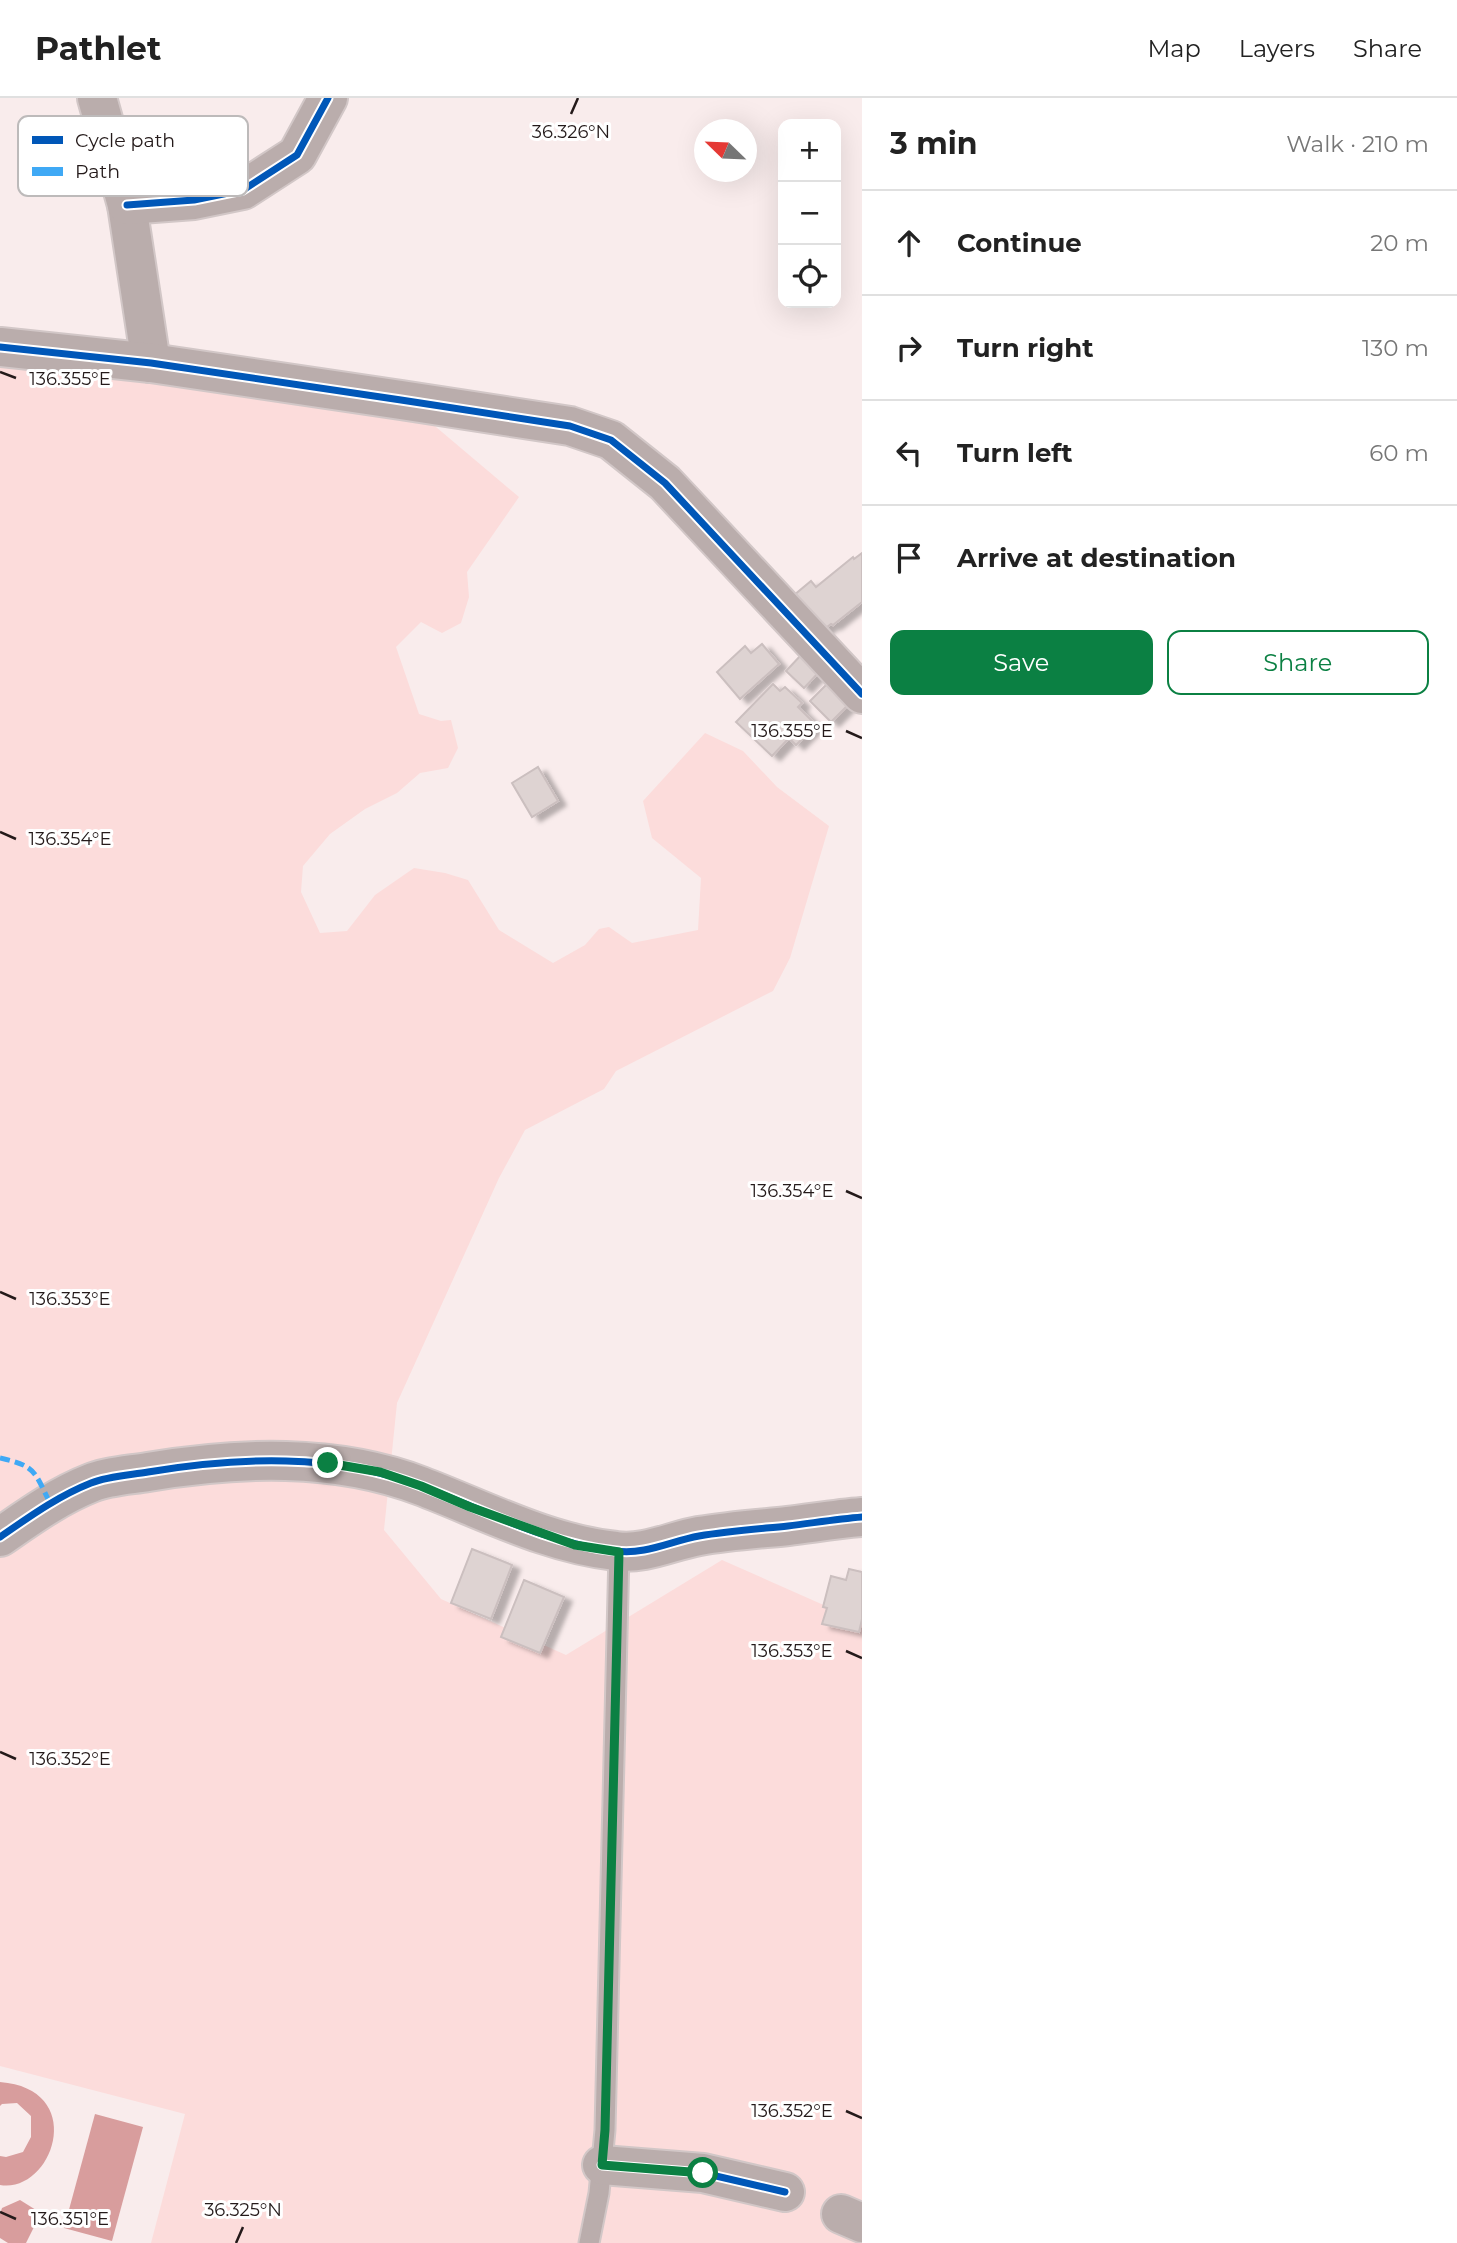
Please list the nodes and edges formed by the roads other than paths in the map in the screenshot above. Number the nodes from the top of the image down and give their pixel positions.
1 (97, 98) edge
2 (328, 98) edge
3 (102, 116) edge
4 (248, 187) edge
5 (124, 196) edge
6 (214, 196) edge
7 (127, 205) junction
8 (0, 347) edge
9 (151, 363) junction
10 (862, 694) edge
11 (862, 1517) edge
12 (0, 1537) edge
13 (619, 1552) junction
14 (602, 2165) junction
15 (785, 2192) dead end
16 (589, 2243) edge

1 - 3 street
2 - 4 street
5 - 7 street
6 - 7 street
7 - 9 street
8 - 9 street
9 - 10 street
11 - 13 street
12 - 13 street
13 - 14 lane
14 - 15 street
14 - 16 lane

